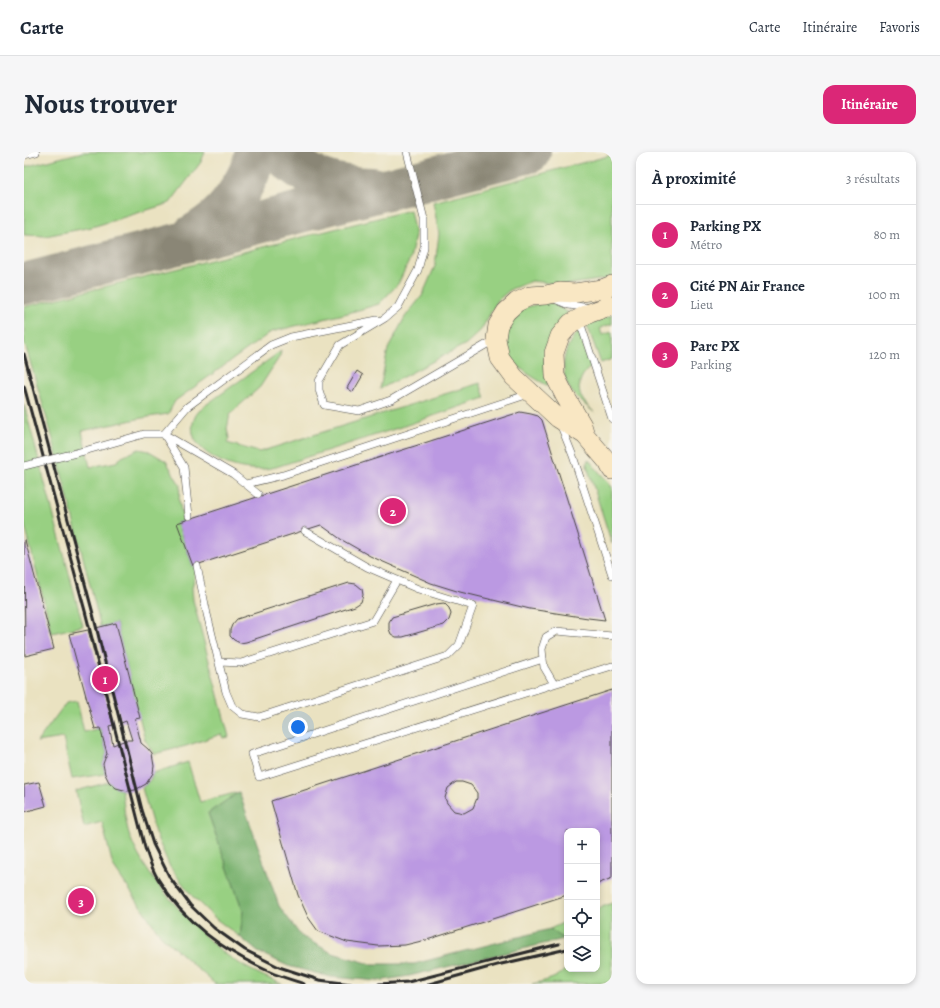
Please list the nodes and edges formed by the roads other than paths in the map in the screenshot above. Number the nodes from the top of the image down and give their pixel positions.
1 (36, 152) edge
2 (407, 152) edge
3 (24, 155) edge
4 (612, 285) edge
5 (546, 295) junction
6 (608, 307) edge
7 (385, 318) junction
8 (579, 319) junction
9 (496, 338) junction
10 (531, 393) junction
11 (558, 418) junction
12 (612, 419) edge
13 (164, 434) junction
14 (585, 435) junction
15 (24, 466) edge
16 (612, 470) edge
17 (246, 484) junction
18 (258, 494) dead end
19 (189, 516) dead end
20 (305, 531) dead end
21 (197, 566) dead end
22 (612, 575) edge
23 (397, 580) junction
24 (612, 636) edge
25 (543, 659) junction
26 (219, 662) junction
27 (612, 666) edge
28 (554, 684) junction

1 - 3 lane
2 - 7 lane
4 - 5 street
5 - 6 lane
5 - 9 street
6 - 8 street
7 - 9 lane
7 - 13 lane
8 - 12 lane
8 - 14 street
9 - 10 street
10 - 11 street
10 - 17 lane
11 - 14 street
11 - 22 lane
13 - 15 lane, bridge
13 - 17 lane
13 - 19 lane
14 - 16 street
17 - 18 lane
20 - 23 lane
21 - 26 lane
23 - 26 lane
23 - 26 lane
24 - 25 lane
25 - 28 lane
25 - 28 lane
27 - 28 lane

